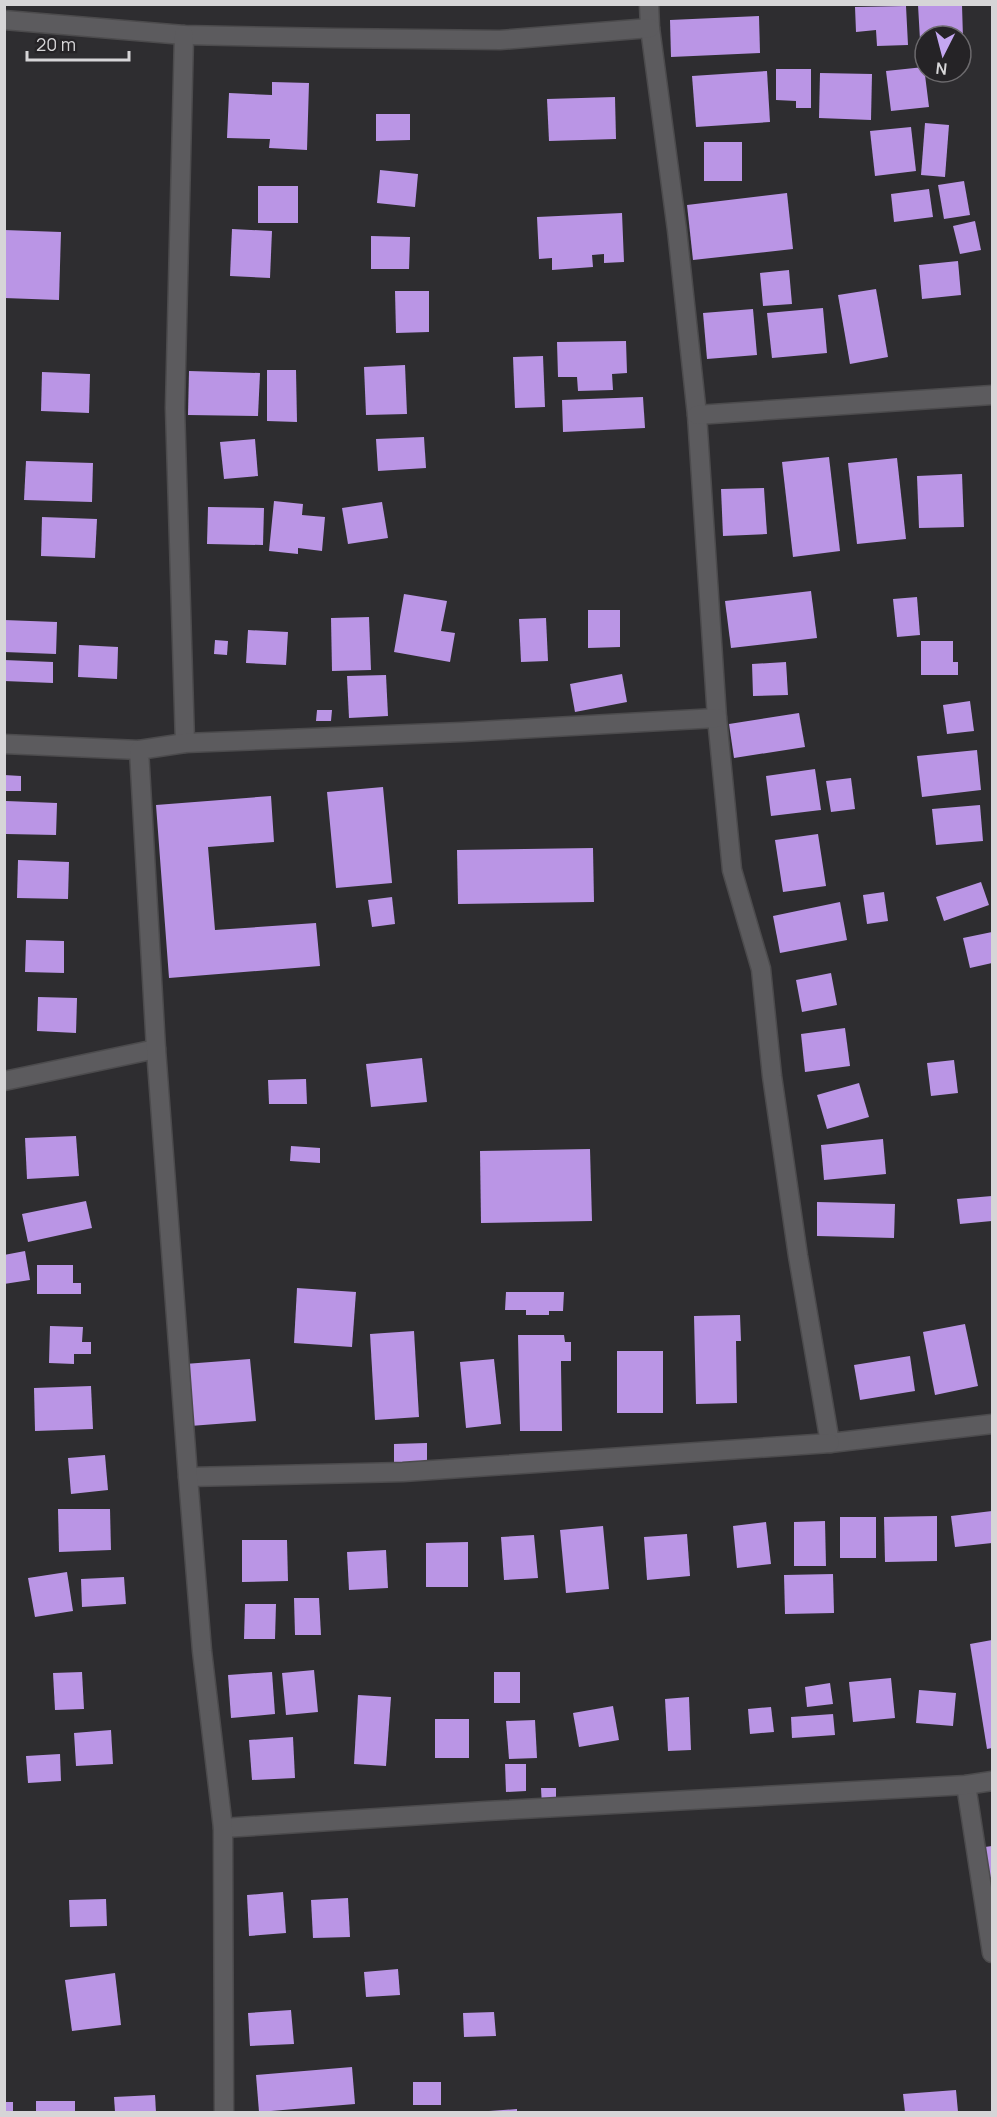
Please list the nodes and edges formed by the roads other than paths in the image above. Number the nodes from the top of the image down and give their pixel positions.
1 (650, 4) edge
2 (4, 20) edge
3 (650, 28) junction
4 (184, 34) junction
5 (993, 395) edge
6 (697, 415) junction
7 (717, 718) junction
8 (185, 743) junction
9 (4, 744) edge
10 (139, 750) junction
11 (156, 1049) junction
12 (4, 1081) edge
13 (993, 1424) edge
14 (830, 1443) junction
15 (188, 1477) junction
16 (993, 1781) edge
17 (966, 1785) junction
18 (223, 1828) junction
19 (993, 1953) edge
20 (225, 2112) edge

1 - 3 street
2 - 4 street
3 - 4 street
3 - 6 street
4 - 8 street
5 - 6 street
6 - 7 street
7 - 8 street
7 - 14 street
8 - 10 street
9 - 10 street
10 - 11 street
11 - 12 street
11 - 15 street
13 - 14 street
14 - 15 street
15 - 18 street
16 - 17 street
17 - 18 street
17 - 19 street
18 - 20 street

